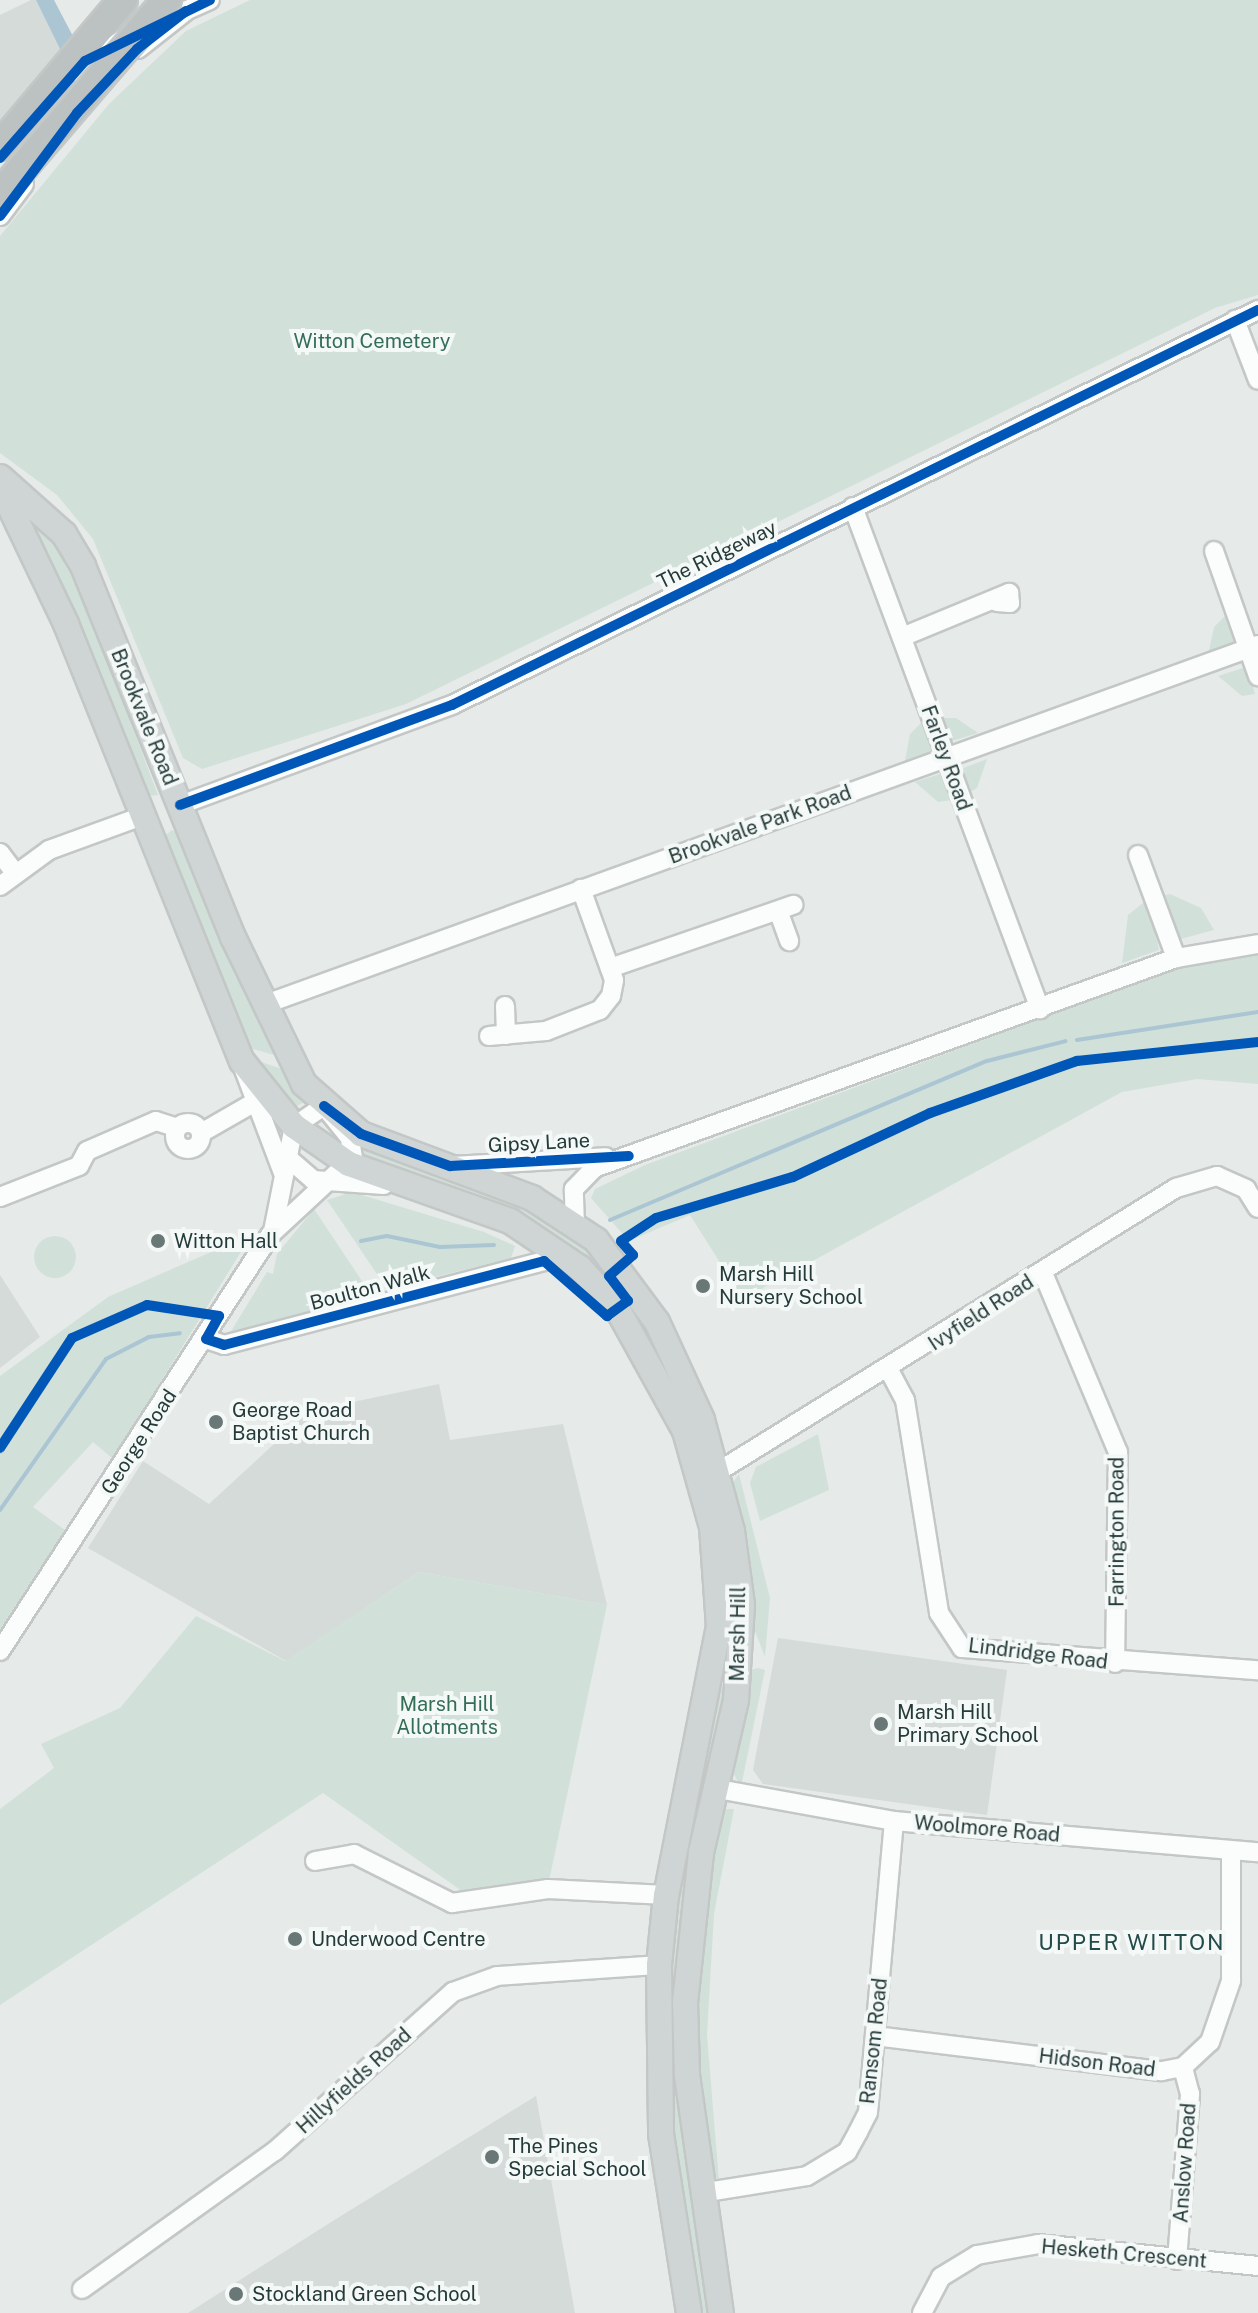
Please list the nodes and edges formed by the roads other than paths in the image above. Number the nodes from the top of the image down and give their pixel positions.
1 (123, 0) edge
2 (210, 0) edge
3 (177, 6) edge
4 (0, 146) edge
5 (0, 158) edge
6 (0, 194) edge
7 (0, 216) edge
8 (1258, 310) edge
9 (1235, 320) junction
10 (1258, 380) edge
11 (0, 477) edge
12 (0, 486) edge
13 (853, 507) junction
14 (1214, 551) dead end
15 (997, 602) dead end
16 (902, 637) junction
17 (1253, 647) edge
18 (1258, 676) edge
19 (947, 759) junction
20 (180, 805) junction
21 (145, 815) junction
22 (0, 853) edge
23 (1138, 855) dead end
24 (16, 874) junction
25 (0, 886) edge
26 (581, 889) junction
27 (789, 941) dead end
28 (1258, 944) edge
29 (1176, 958) junction
30 (610, 968) junction
31 (263, 1005) junction
32 (505, 1006) dead end
33 (1040, 1009) junction
34 (242, 1061) junction
35 (255, 1102) junction
36 (324, 1106) junction
37 (294, 1126) junction
38 (629, 1156) junction
39 (349, 1164) junction
40 (286, 1165) junction
41 (450, 1166) junction
42 (326, 1183) junction
43 (1252, 1185) edge
44 (434, 1193) junction
45 (0, 1197) edge
46 (1258, 1208) edge
47 (575, 1225) junction
48 (273, 1231) junction
49 (544, 1261) dead end
50 (1043, 1273) junction
51 (206, 1339) junction
52 (890, 1372) junction
53 (719, 1471) junction
54 (0, 1651) edge
55 (1115, 1663) junction
56 (1258, 1670) edge
57 (689, 1786) junction
58 (718, 1789) junction
59 (894, 1821) junction
60 (1231, 1851) junction
61 (1258, 1852) edge
62 (315, 1861) dead end
63 (666, 1895) junction
64 (659, 1965) junction
65 (875, 2036) junction
66 (1183, 2067) junction
67 (701, 2193) junction
68 (1177, 2260) junction
69 (1258, 2266) edge
70 (82, 2289) dead end
71 (689, 2313) edge
72 (721, 2313) edge
73 (922, 2313) edge

1 - 4 highway
2 - 3 street
3 - 5 street
3 - 6 highway, bridge
3 - 7 street
8 - 9 street, The Ridgeway
9 - 10 street
9 - 13 street, The Ridgeway
11 - 20 main road, Brookvale Road
12 - 21 main road, Brookvale Road
13 - 16 street, Farley Road
13 - 20 street, The Ridgeway
14 - 17 street
15 - 16 street
16 - 19 street, Farley Road
17 - 18 street
17 - 19 street, Brookvale Park Road
19 - 26 street, Brookvale Park Road
19 - 33 street, Farley Road
20 - 21 main road
20 - 31 main road, Brookvale Road
21 - 24 street
21 - 34 main road, Brookvale Road
22 - 24 street
23 - 29 street
24 - 25 street
26 - 30 street
26 - 31 street, Brookvale Park Road
27 - 30 street
28 - 29 street, Gipsy Lane
29 - 33 street, Gipsy Lane
30 - 32 street
31 - 36 main road, Brookvale Road
33 - 38 street, Gipsy Lane
34 - 35 street
34 - 37 main road, Brookvale Road
35 - 40 street
35 - 45 street
36 - 37 street
36 - 39 street
36 - 41 main road, Marsh Hill
37 - 39 main road, Marsh Hill
37 - 40 street, George Road
38 - 41 street, Gipsy Lane
38 - 47 street, Gipsy Lane
39 - 42 street, George Road
39 - 44 main road, Marsh Hill
40 - 42 street
40 - 48 street, George Road
41 - 47 main road, Marsh Hill
42 - 44 street
42 - 48 street, George Road
43 - 46 street, Ivyfield Road
43 - 50 street, Ivyfield Road
44 - 57 main road, Marsh Hill
47 - 53 main road, Marsh Hill
48 - 51 street, George Road
49 - 51 street, Boulton Walk
50 - 52 street, Ivyfield Road
50 - 55 street, Farrington Road
51 - 54 street, George Road
52 - 53 street, Ivyfield Road
52 - 55 street, Lindridge Road
53 - 58 main road, Marsh Hill
55 - 56 street, Lindridge Road
57 - 58 main road
57 - 63 main road, Marsh Hill
58 - 59 street, Woolmore Road
58 - 67 main road, Marsh Hill
59 - 60 street, Woolmore Road
59 - 65 street, Ransom Road
60 - 61 street, Woolmore Road
60 - 66 street, Hidson Road
62 - 63 street
63 - 64 main road, Marsh Hill
64 - 70 street, Hillyfields Road
64 - 71 main road, Marsh Hill
65 - 66 street, Hidson Road
65 - 67 street, Ransom Road
66 - 68 street, Anslow Road
67 - 72 main road, Marsh Hill
68 - 69 street, Hesketh Crescent
68 - 73 street, Hesketh Crescent

